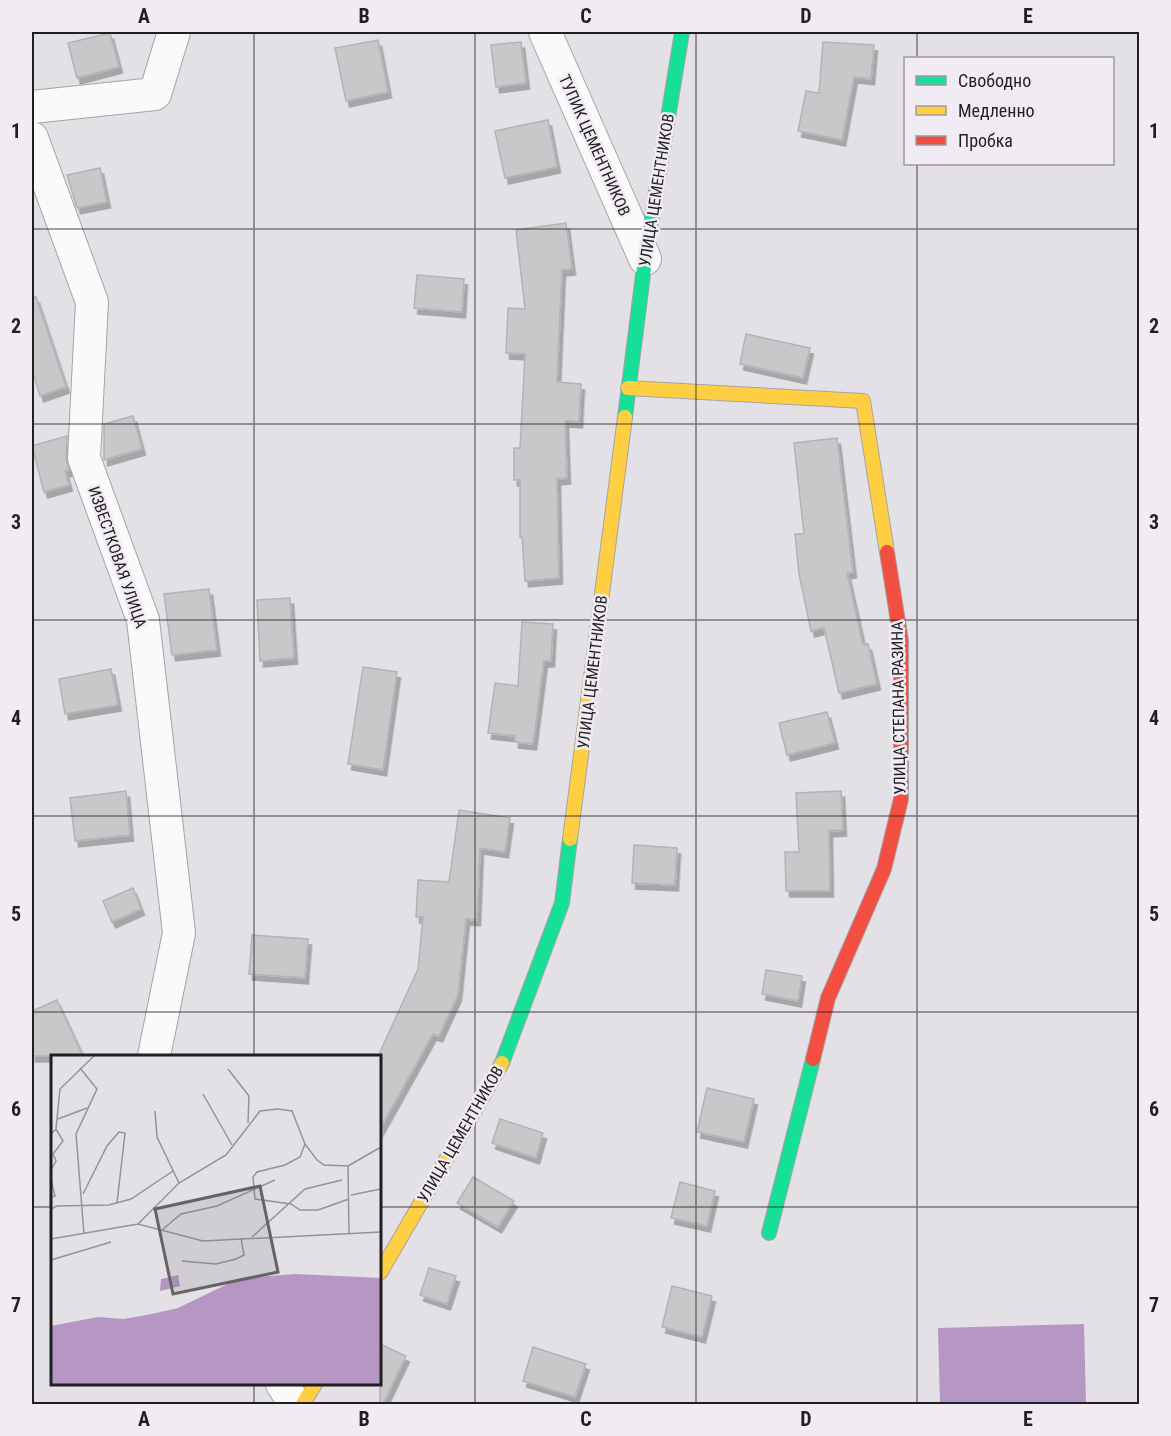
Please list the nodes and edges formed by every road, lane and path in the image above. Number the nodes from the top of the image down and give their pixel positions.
1 (174, 32) edge
2 (545, 32) edge
3 (682, 32) edge
4 (32, 107) edge
5 (32, 138) edge
6 (645, 259) junction
7 (628, 388) junction
8 (154, 1055) edge
9 (769, 1233) dead end
10 (381, 1271) edge
11 (283, 1385) edge
12 (314, 1385) edge
13 (295, 1404) edge
14 (303, 1404) edge

1 - 4 street
2 - 6 street, ТУПИК ЦЕМЕНТНИКОВ
3 - 6 street, УЛИЦА ЦЕМЕНТНИКОВ
5 - 8 street, ИЗВЕСТКОВАЯ УЛИЦА
6 - 7 street, УЛИЦА ЦЕМЕНТНИКОВ
7 - 9 street, УЛИЦА СТЕПАНА РАЗИНА
7 - 10 street, УЛИЦА ЦЕМЕНТНИКОВ
11 - 13 street
12 - 14 street

